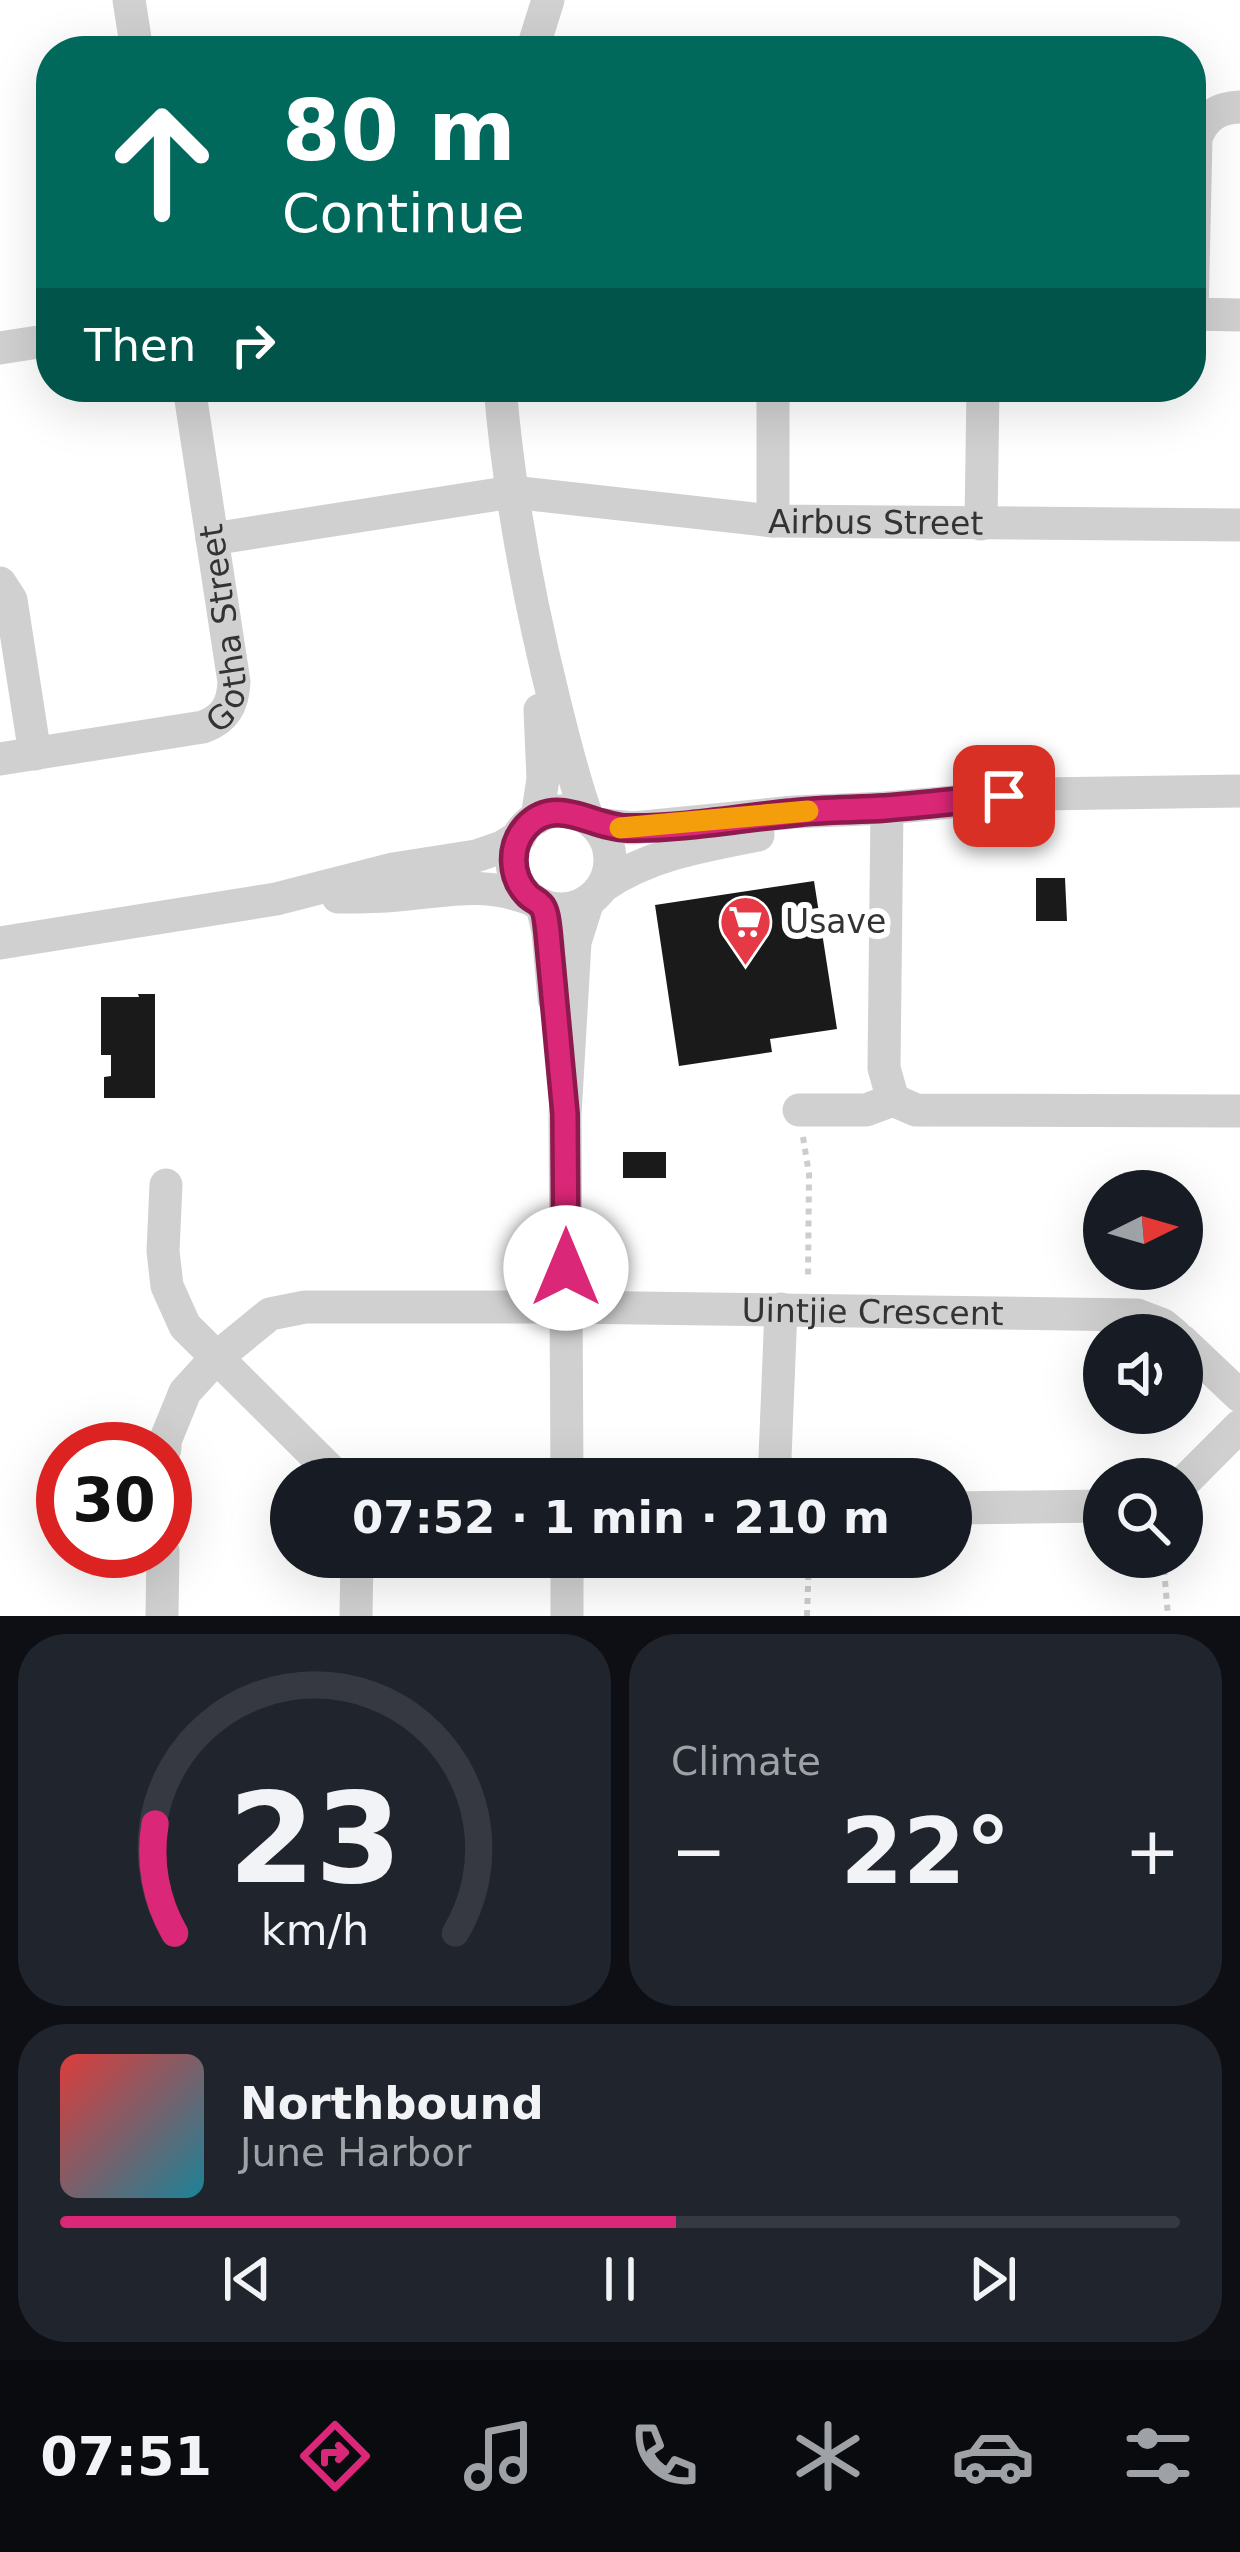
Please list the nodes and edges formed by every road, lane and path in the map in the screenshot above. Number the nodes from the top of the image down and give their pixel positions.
1 (129, 0) edge
2 (548, 0) edge
3 (135, 36) edge
4 (537, 36) edge
5 (1240, 106) edge
6 (1206, 119) edge
7 (1206, 314) edge
8 (1240, 315) edge
9 (36, 342) edge
10 (0, 348) edge
11 (191, 402) edge
12 (502, 402) edge
13 (773, 402) edge
14 (983, 402) edge
15 (512, 492) junction
16 (773, 521) junction
17 (981, 524) junction
18 (1240, 525) edge
19 (212, 539) junction
20 (0, 583) edge
21 (536, 625) junction
22 (34, 754) junction
23 (0, 759) edge
24 (1240, 791) edge
25 (876, 808) junction
26 (591, 822) junction
27 (528, 827) junction
28 (596, 894) junction
29 (276, 899) junction
30 (537, 903) junction
31 (0, 944) edge
32 (893, 1100) junction
33 (799, 1110) joint
34 (1240, 1111) edge
35 (565, 1114) junction
36 (166, 1185) dead end
37 (566, 1307) junction
38 (794, 1310) junction
39 (1083, 1315) edge
40 (216, 1358) junction
41 (1203, 1361) edge
42 (1240, 1396) edge
43 (173, 1422) edge
44 (1240, 1426) edge
45 (318, 1458) edge
46 (567, 1458) edge
47 (775, 1458) edge
48 (1203, 1463) edge
49 (1083, 1506) edge
50 (972, 1508) edge
51 (163, 1578) edge
52 (357, 1578) edge
53 (567, 1578) edge
54 (808, 1578) edge
55 (1165, 1578) edge
56 (162, 1616) edge
57 (356, 1616) edge
58 (567, 1616) edge
59 (807, 1616) edge
60 (1168, 1616) edge

1 - 3 street
2 - 4 street
5 - 6 street
7 - 8 street
9 - 10 street
11 - 19 street, Gotha Street
12 - 15 street
13 - 16 street
14 - 17 street
15 - 16 street, Airbus Street
15 - 19 street, Airbus Street
15 - 21 street
16 - 17 street, Airbus Street
17 - 18 street, Airbus Street
19 - 22 street, Gotha Street
20 - 22 street
21 - 26 street
21 - 27 street
22 - 23 street, Gotha Street
24 - 25 street
25 - 26 street
25 - 28 street
25 - 32 street
26 - 27 street
26 - 28 street
27 - 29 street
27 - 30 street
28 - 30 street
28 - 35 street
29 - 30 street
29 - 31 street
30 - 35 street
32 - 33 street
32 - 34 street
33 - 38 path
35 - 37 street
36 - 40 street
37 - 38 street, Uintjie Crescent
37 - 40 street, Uintjie Crescent
37 - 46 street
38 - 39 street, Uintjie Crescent
38 - 47 street
40 - 43 street, Uintjie Crescent
40 - 45 street
41 - 42 street
44 - 48 street
49 - 50 street
51 - 56 street
52 - 57 street
53 - 58 street
54 - 59 path
55 - 60 path

